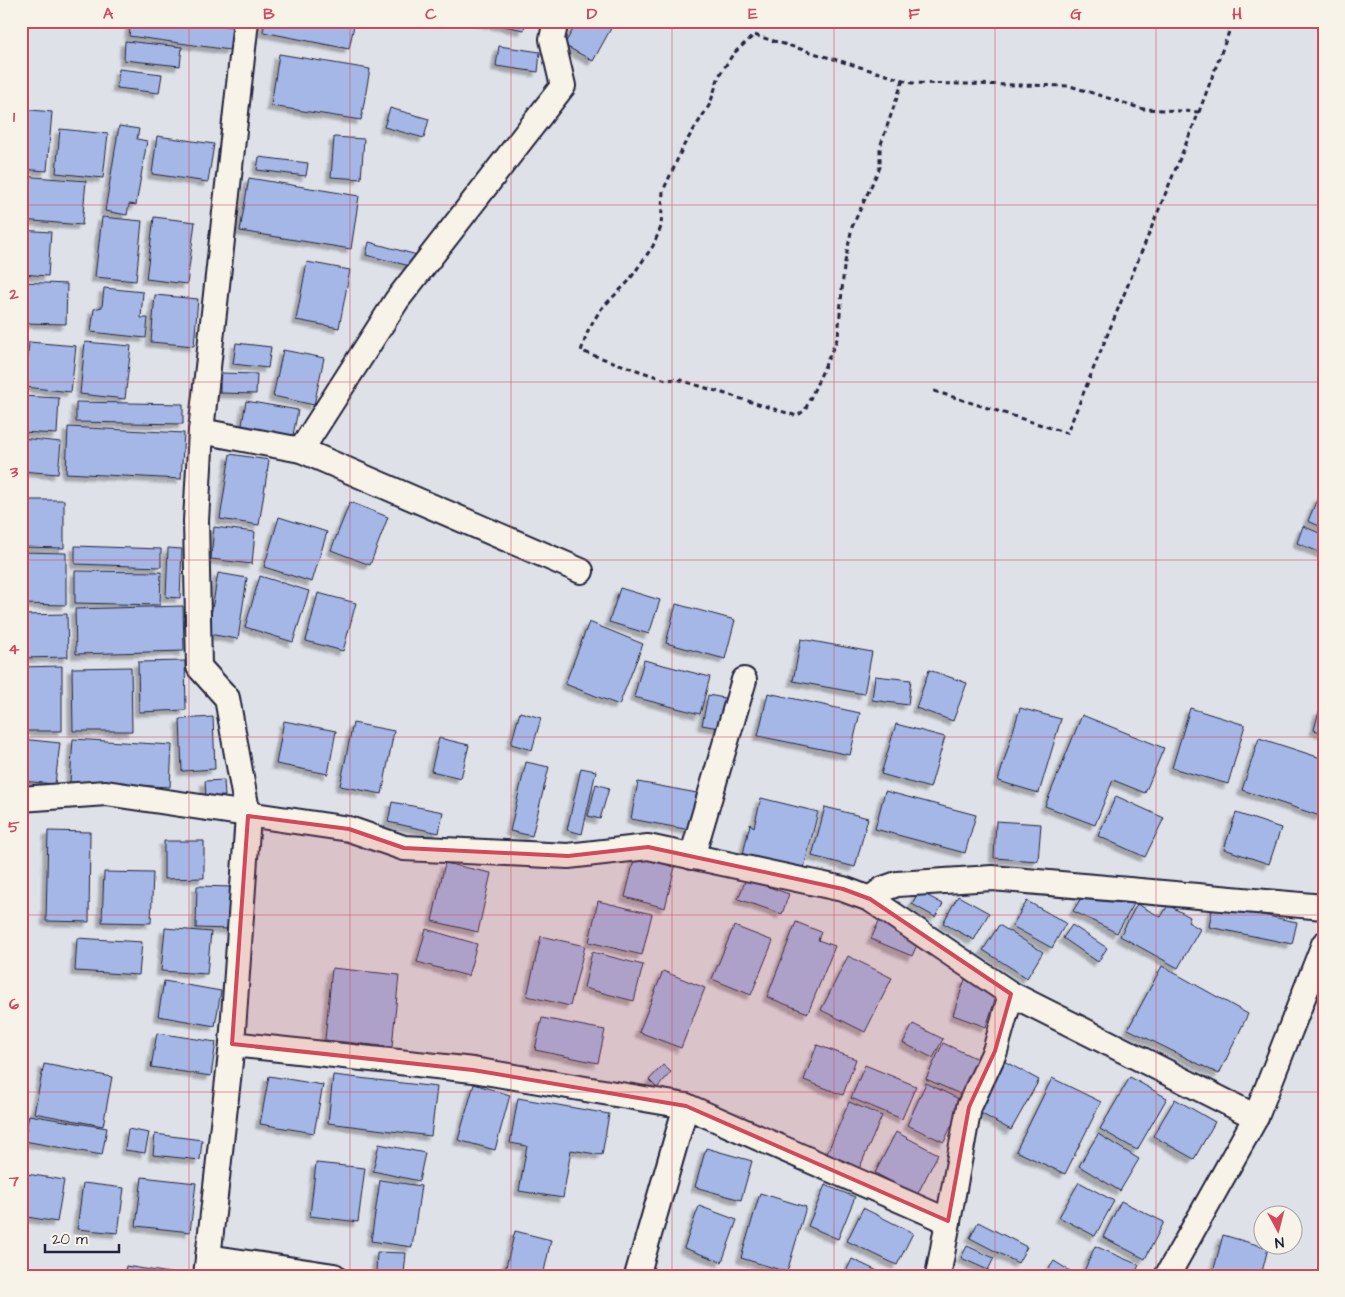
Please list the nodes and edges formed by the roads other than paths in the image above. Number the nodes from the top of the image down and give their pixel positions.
1 (246, 21) edge
2 (556, 21) edge
3 (201, 431) junction
4 (301, 450) junction
5 (581, 571) dead end
6 (744, 680) dead end
7 (21, 800) edge
8 (248, 816) junction
9 (692, 858) junction
10 (870, 899) junction
11 (1324, 907) edge
12 (1324, 944) edge
13 (1011, 994) junction
14 (232, 1044) junction
15 (686, 1106) junction
16 (1256, 1117) junction
17 (948, 1221) junction
18 (207, 1266) edge
19 (334, 1276) edge
20 (637, 1276) edge
21 (938, 1276) edge
22 (1167, 1276) edge

1 - 3 street
2 - 4 street
3 - 4 street
3 - 8 street
4 - 5 street
6 - 9 street
7 - 8 street
8 - 9 street
8 - 14 street
9 - 10 street
10 - 11 street
10 - 13 street
12 - 16 street
13 - 16 street
13 - 17 street
14 - 15 street
14 - 18 street
15 - 17 street
15 - 20 street
16 - 22 street
17 - 21 street
18 - 19 street

